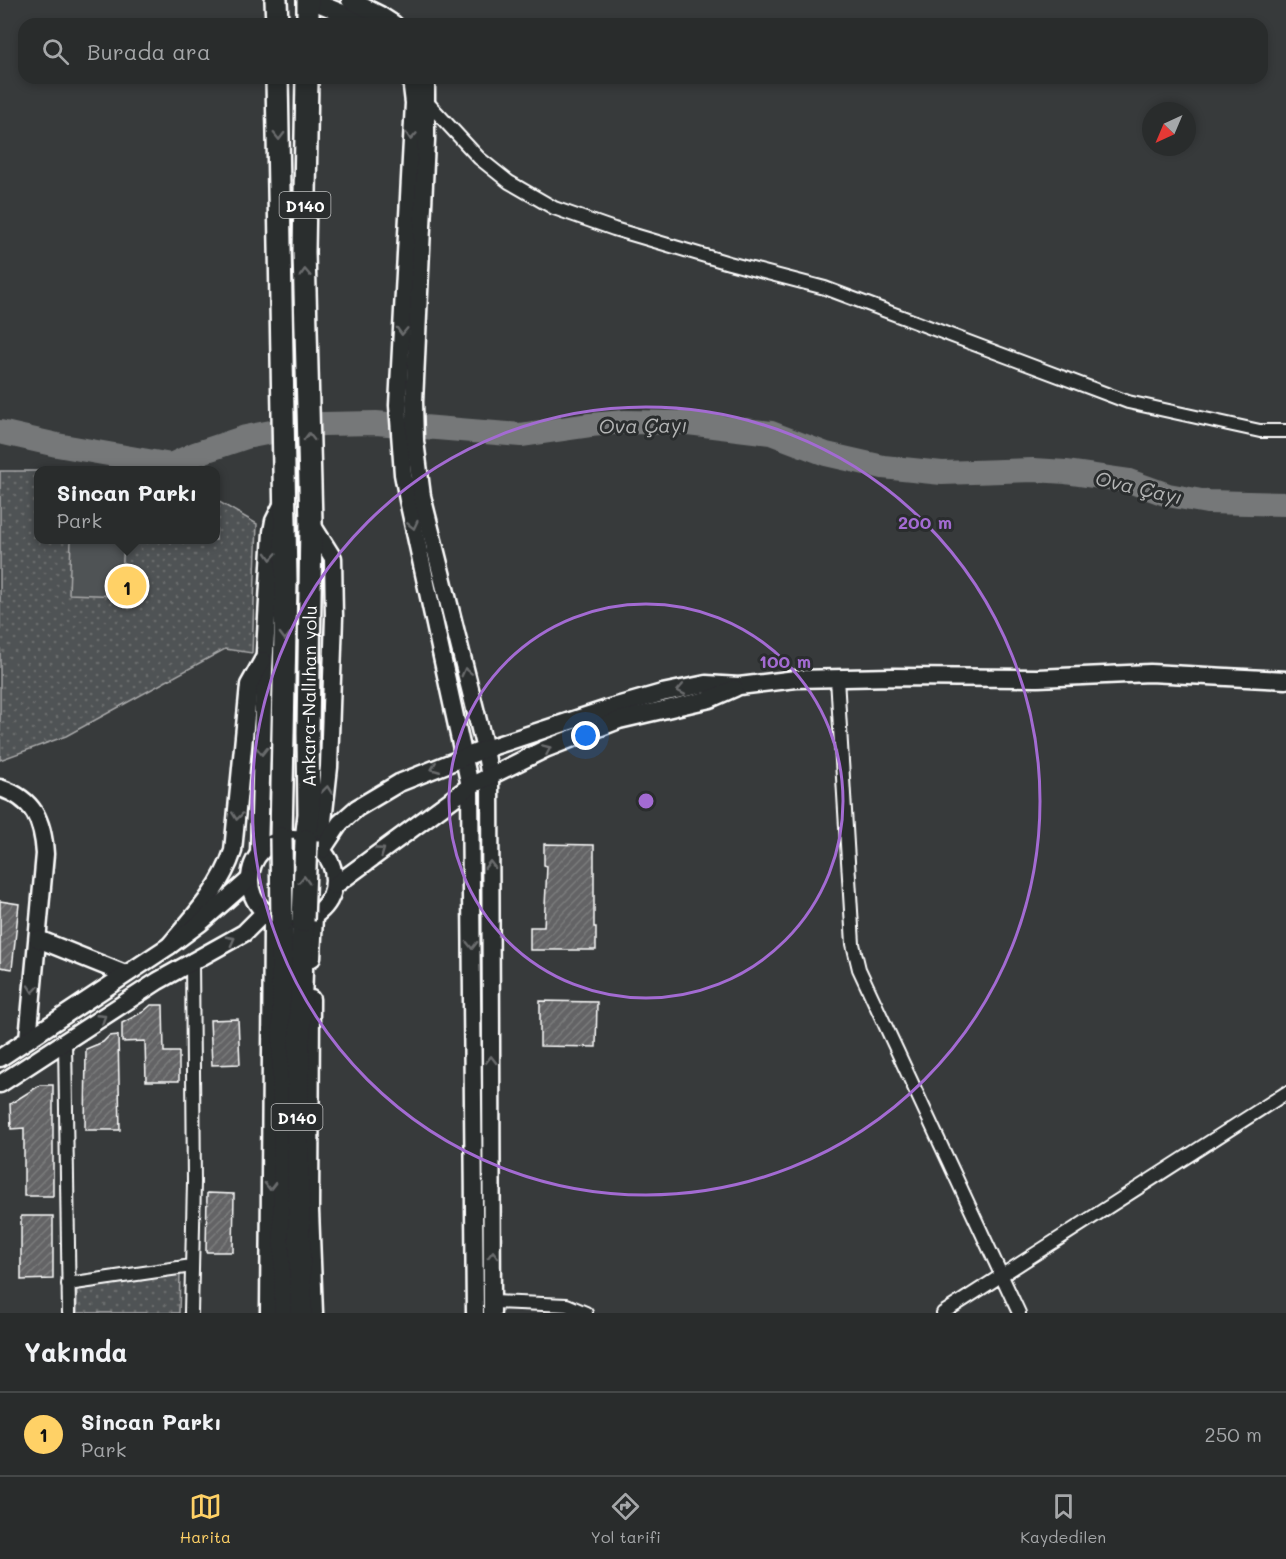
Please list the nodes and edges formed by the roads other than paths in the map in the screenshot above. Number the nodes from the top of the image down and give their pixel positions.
1 (276, 0) edge
2 (309, 0) edge
3 (350, 0) edge
4 (276, 18) edge
5 (308, 18) edge
6 (355, 18) edge
7 (385, 18) edge
8 (278, 84) edge
9 (307, 84) edge
10 (412, 84) edge
11 (426, 84) edge
12 (427, 102) junction
13 (1286, 431) edge
14 (284, 497) junction
15 (311, 523) junction
16 (265, 657) junction
17 (837, 678) junction
18 (1286, 680) edge
19 (739, 686) junction
20 (485, 749) junction
21 (464, 756) junction
22 (490, 777) junction
23 (470, 786) junction
24 (0, 788) edge
25 (281, 813) junction
26 (309, 814) junction
27 (316, 846) junction
28 (260, 853) junction
29 (250, 879) junction
30 (334, 886) junction
31 (273, 917) junction
32 (308, 918) junction
33 (38, 939) junction
34 (169, 946) junction
35 (192, 960) junction
36 (125, 974) junction
37 (28, 1039) junction
38 (65, 1041) junction
39 (0, 1058) edge
40 (0, 1084) edge
41 (1286, 1094) edge
42 (192, 1266) junction
43 (1001, 1276) junction
44 (68, 1284) junction
45 (493, 1307) edge
46 (69, 1313) edge
47 (191, 1313) edge
48 (269, 1313) edge
49 (285, 1313) edge
50 (301, 1313) edge
51 (314, 1313) edge
52 (475, 1313) edge
53 (586, 1313) edge
54 (943, 1313) edge
55 (1019, 1313) edge

1 - 4 highway
2 - 5 highway
2 - 6 street
3 - 7 street
8 -> 14 highway, Ankara-Nallıhan yolu / D140
15 -> 9 highway, Ankara-Nallıhan yolu / D140
10 -> 21 street
11 - 12 street
12 - 13 street
20 -> 12 street
14 -> 16 street
14 -> 25 highway, Ankara-Nallıhan yolu / D140
15 - 26 highway, Ankara-Nallıhan yolu / D140
27 -> 15 street
16 -> 28 street
16 -> 34 street
17 - 18 street
17 - 19 street
17 - 43 street
19 -> 20 street
22 -> 19 street
20 - 21 street
20 - 22 street
21 - 23 street
21 -> 27 street
22 - 23 street
45 -> 22 street
30 -> 23 street
23 -> 52 street
24 - 33 street
25 - 26 highway
25 - 31 highway, Ankara-Nallıhan yolu / D140, bridge
26 - 27 highway, Ankara-Nallıhan yolu / D140
27 - 28 street
27 - 30 street
32 -> 27 highway, Ankara-Nallıhan yolu / D140, bridge
28 - 29 street
29 - 31 street
29 - 34 street
30 - 32 street
31 - 32 street
35 -> 31 street
31 -> 48 street
31 - 49 highway, Ankara-Nallıhan yolu / D140
32 - 50 highway, Ankara-Nallıhan yolu / D140
32 - 51 street
33 - 36 street
33 -> 37 street
34 - 36 street
38 -> 35 street
35 - 42 street
36 - 37 street
37 - 39 street
38 - 40 street
38 - 44 street
41 - 43 street
42 - 44 street
42 - 47 street
43 - 54 street
43 - 55 street
44 - 46 street
45 - 53 street

